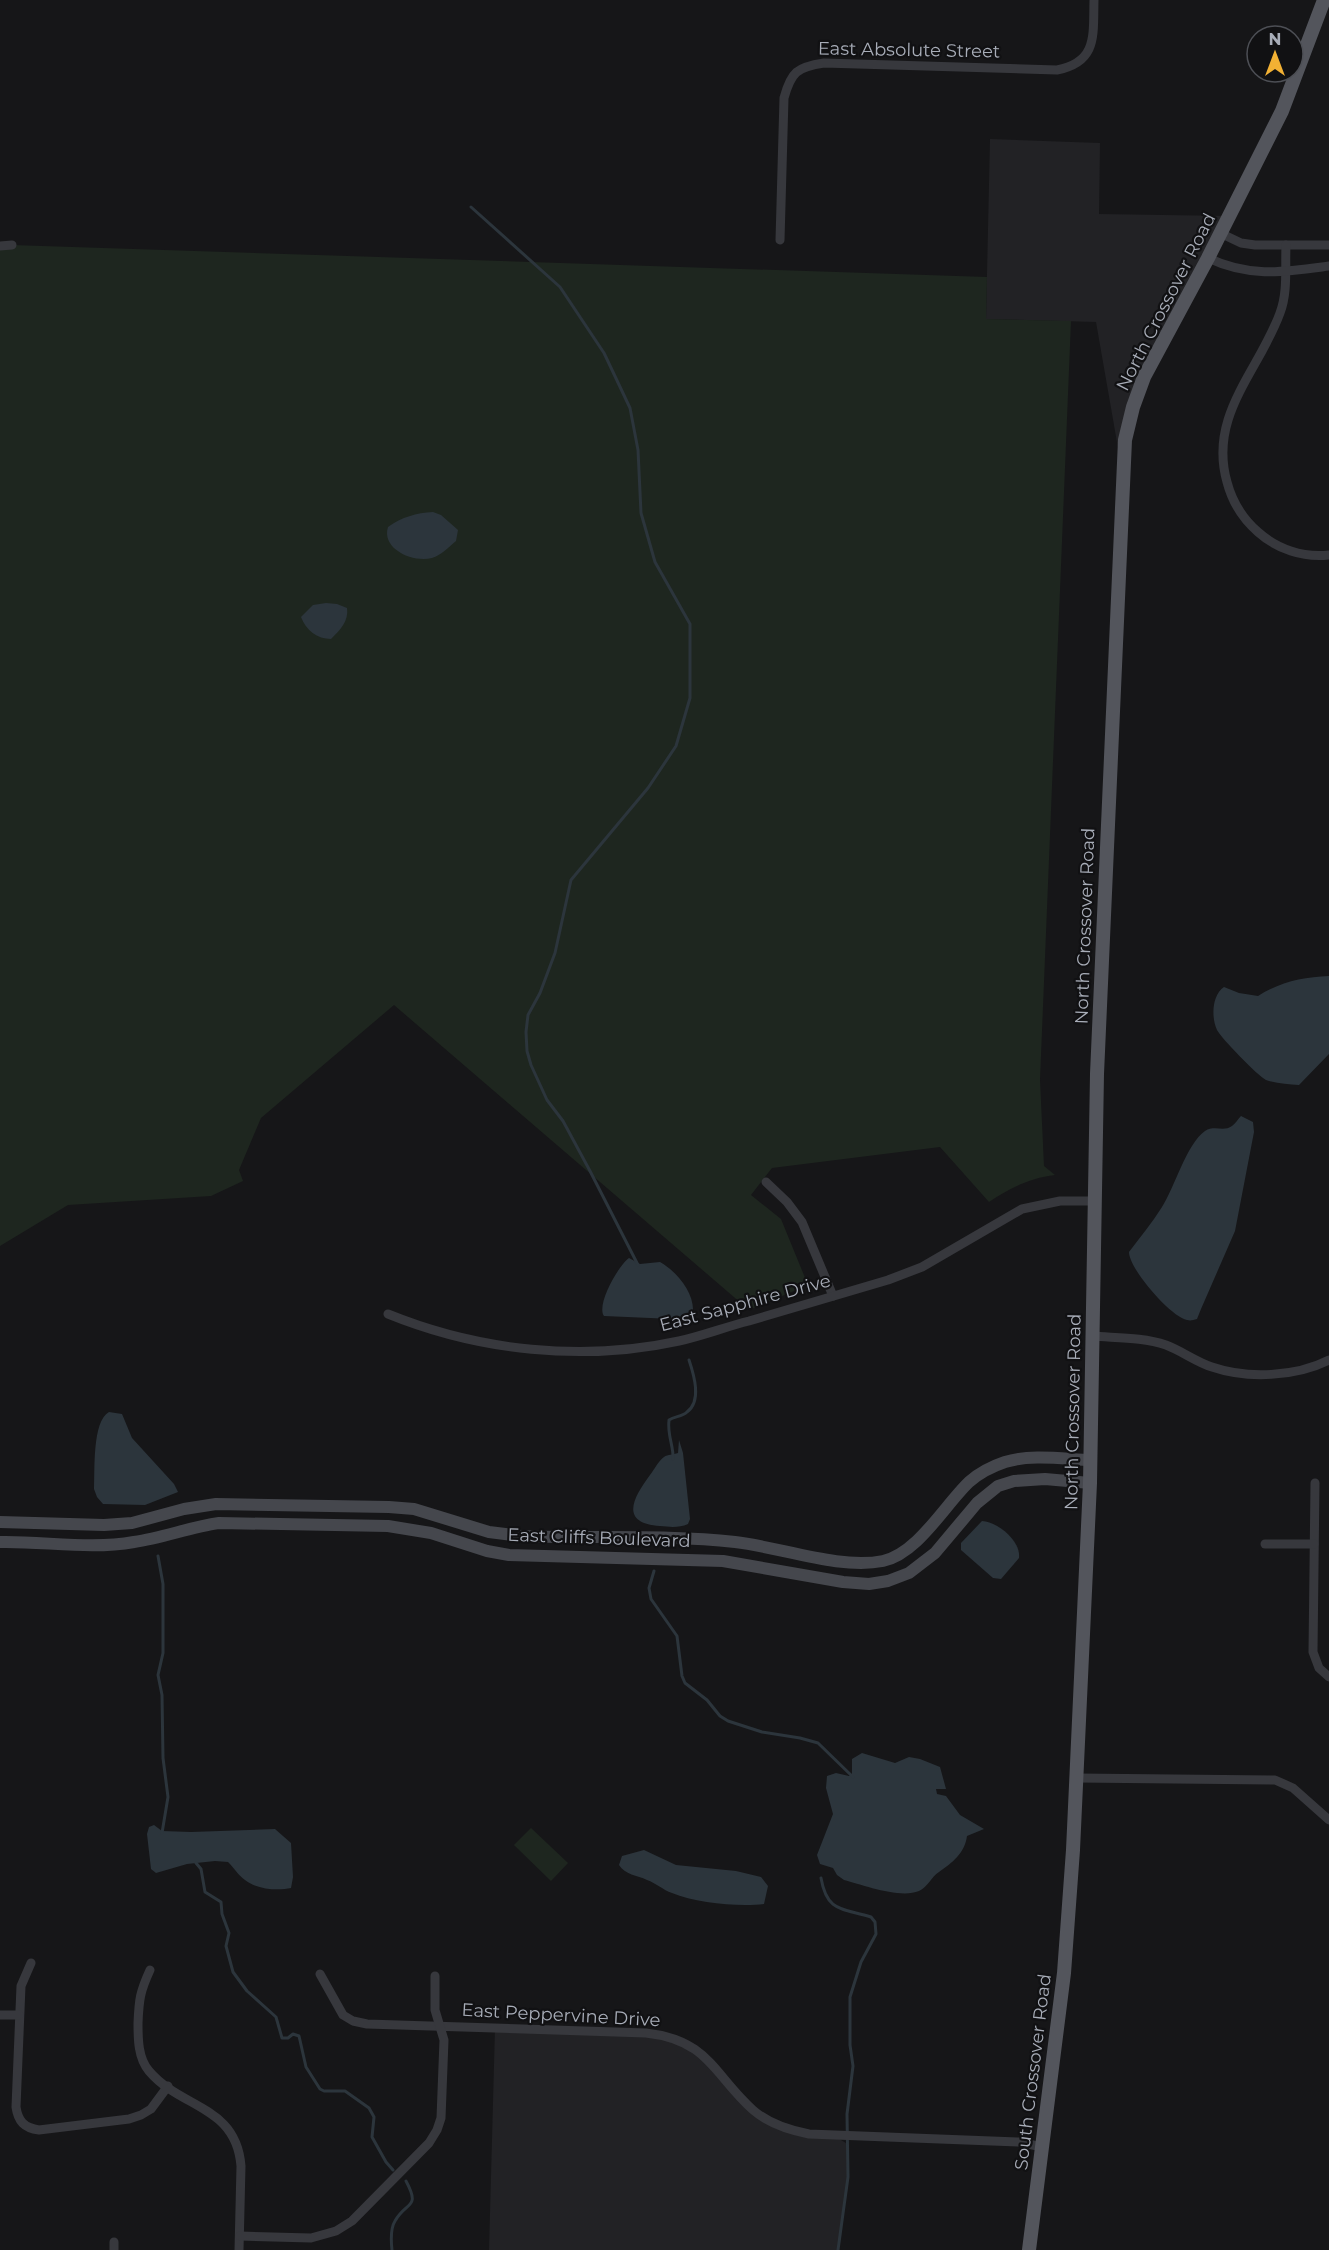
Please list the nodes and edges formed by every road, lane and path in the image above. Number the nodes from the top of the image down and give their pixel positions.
1 (1094, 0) edge
2 (1324, 0) edge
3 (1220, 233) junction
4 (780, 240) dead end
5 (12, 245) dead end
6 (1286, 245) junction
7 (1329, 245) edge
8 (0, 246) edge
9 (1208, 258) junction
10 (1329, 266) edge
11 (1285, 272) junction
12 (1329, 555) edge
13 (766, 1182) dead end
14 (1094, 1201) junction
15 (833, 1296) junction
16 (388, 1314) dead end
17 (1092, 1336) junction
18 (1329, 1360) edge
19 (1091, 1460) junction
20 (1090, 1483) junction
21 (1315, 1483) dead end
22 (0, 1522) edge
23 (110, 1525) junction
24 (0, 1542) edge
25 (111, 1544) junction
26 (1265, 1544) dead end
27 (1314, 1544) junction
28 (1329, 1677) edge
29 (1077, 1778) junction
30 (1329, 1820) edge
31 (1070, 1897) joint
32 (31, 1963) dead end
33 (150, 1970) dead end
34 (320, 1974) dead end
35 (435, 1976) dead end
36 (0, 2014) edge
37 (19, 2015) junction
38 (439, 2026) junction
39 (168, 2086) junction
40 (1042, 2146) junction
41 (240, 2236) junction
42 (239, 2250) edge
43 (1029, 2250) edge

1 - 4 street, East Absolute Street
2 - 3 main road, North Crossover Road
3 - 6 street
3 - 9 main road, North Crossover Road
5 - 8 street
6 - 7 street
6 - 11 street
9 - 11 street
9 - 14 main road, North Crossover Road
10 - 11 street
11 - 12 street
13 - 15 street
14 - 15 street, East Sapphire Drive
14 - 17 main road, North Crossover Road
15 - 16 street, East Sapphire Drive
17 - 18 street
17 - 19 main road, North Crossover Road
19 - 20 main road, North Crossover Road
19 - 23 street, East Cliffs Boulevard
20 - 25 street, East Cliffs Boulevard
20 - 29 main road, North Crossover Road
21 - 27 street
22 - 23 street, East Cliffs Boulevard
23 - 25 street
24 - 25 street, East Cliffs Boulevard
26 - 27 street
27 - 28 street
29 - 30 street
29 - 31 main road, North Crossover Road
31 - 40 main road, South Crossover Road
32 - 37 street
33 - 39 street
34 - 38 street, East Peppervine Drive
35 - 38 street
36 - 37 street
37 - 39 street
38 - 40 street, East Peppervine Drive
38 - 41 street
39 - 41 street
40 - 43 main road, South Crossover Road
41 - 42 street

